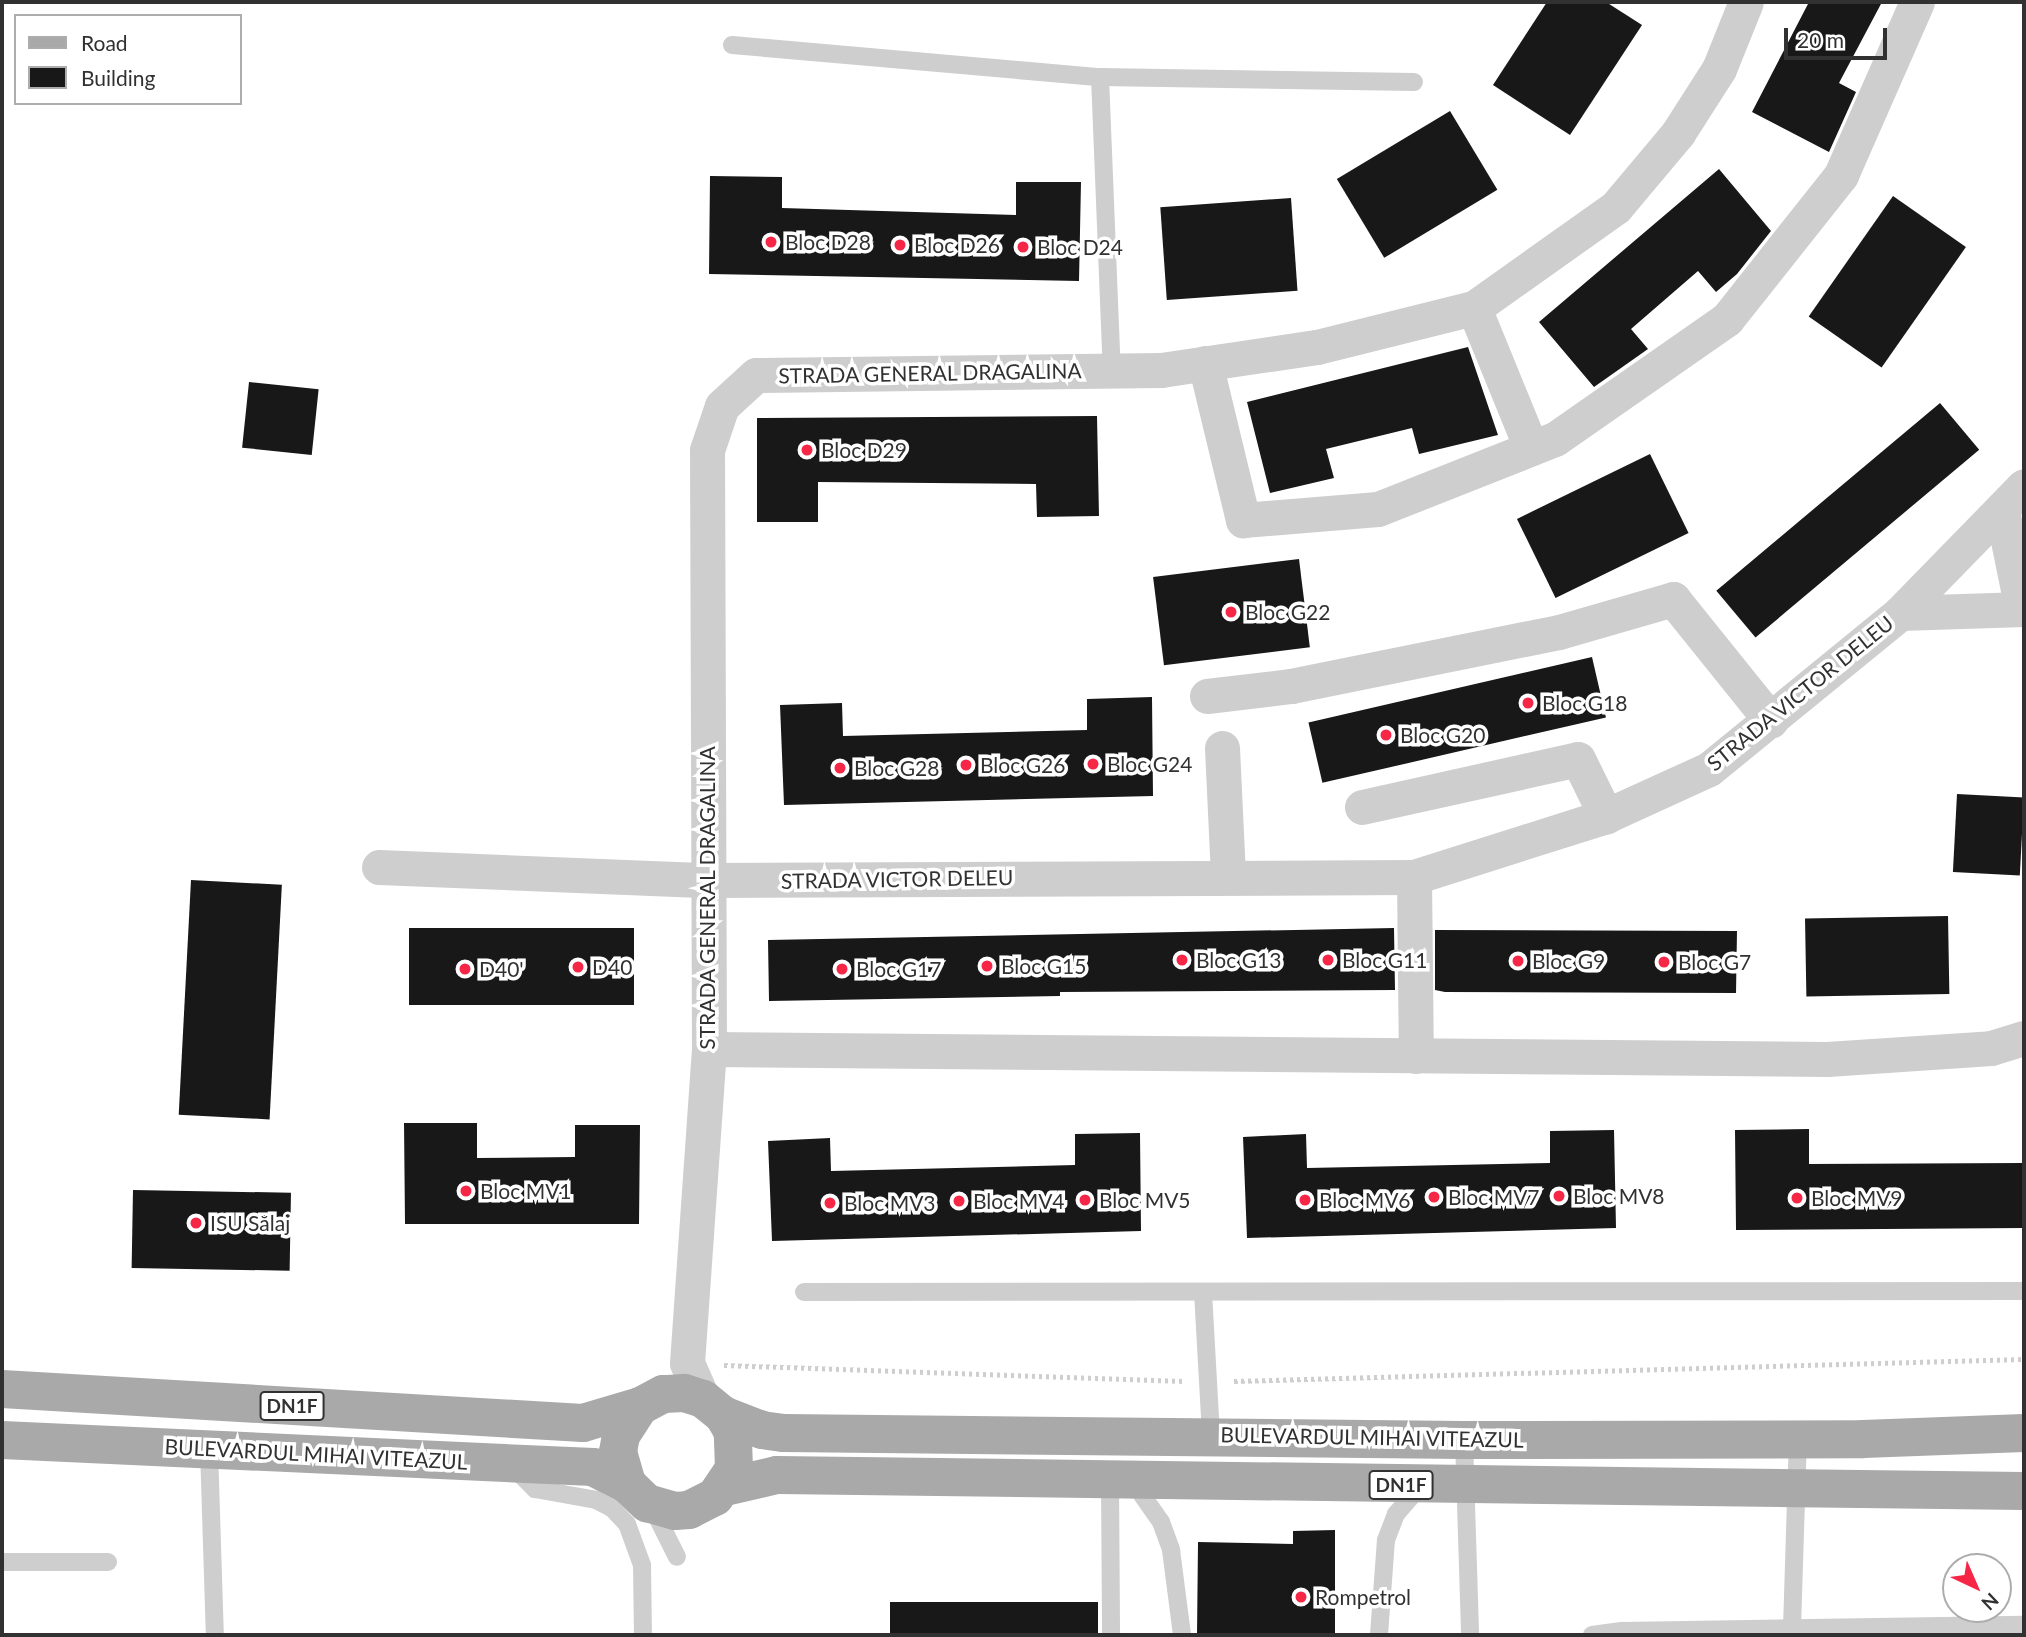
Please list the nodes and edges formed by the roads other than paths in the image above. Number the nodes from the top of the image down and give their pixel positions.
1 (1746, 2) edge
2 (1917, 2) edge
3 (732, 45) dead end
4 (1100, 77) junction
5 (1414, 82) dead end
6 (1474, 308) junction
7 (1205, 363) junction
8 (1112, 370) junction
9 (1531, 449) junction
10 (2013, 499) edge
11 (2023, 609) edge
12 (1900, 613) junction
13 (1207, 696) dead end
14 (1771, 721) junction
15 (1222, 748) dead end
16 (1362, 807) dead end
17 (1606, 816) junction
18 (379, 867) dead end
19 (1228, 875) junction
20 (1414, 877) junction
21 (707, 880) junction
22 (2024, 1038) edge
23 (709, 1049) junction
24 (1416, 1056) junction
25 (2024, 1291) edge
26 (804, 1292) dead end
27 (1203, 1292) junction
28 (687, 1363) junction
29 (2, 1389) edge
30 (105, 1395) junction
31 (651, 1400) junction
32 (713, 1407) junction
33 (2024, 1433) edge
34 (1211, 1435) junction
35 (1798, 1437) junction
36 (2, 1440) edge
37 (1464, 1440) junction
38 (103, 1446) junction
39 (209, 1449) junction
40 (510, 1463) junction
41 (1121, 1483) junction
42 (1421, 1485) junction
43 (1465, 1486) junction
44 (1798, 1488) junction
45 (2024, 1491) edge
46 (637, 1494) junction
47 (714, 1496) junction
48 (2, 1562) edge
49 (108, 1562) dead end
50 (1792, 1628) junction
51 (2022, 1628) edge
52 (1701, 1632) edge
53 (215, 1635) edge
54 (643, 1635) edge
55 (1111, 1635) edge
56 (1182, 1635) edge
57 (1379, 1635) edge
58 (1470, 1635) edge
59 (1592, 1635) edge

1 - 6 street, STRADA GENERAL DRAGALINA
2 - 9 street
3 - 4 lane
4 - 5 lane
4 - 8 lane
6 - 7 street, STRADA GENERAL DRAGALINA
6 - 9 street
7 - 8 street, STRADA GENERAL DRAGALINA
7 - 9 street
8 - 21 street, STRADA GENERAL DRAGALINA
10 - 11 street
10 - 12 street, STRADA VICTOR DELEU
11 - 12 street
12 - 14 street, STRADA VICTOR DELEU
13 - 14 street
14 - 17 street, STRADA VICTOR DELEU
15 - 19 street
16 - 17 street
17 - 20 street, STRADA VICTOR DELEU
18 - 21 street, STRADA VICTOR DELEU
19 - 20 street, STRADA VICTOR DELEU
19 - 21 street, STRADA VICTOR DELEU
20 - 24 street
21 - 23 street, STRADA GENERAL DRAGALINA
22 - 24 street
23 - 24 street
23 - 28 street, STRADA GENERAL DRAGALINA
25 - 27 lane
26 - 27 lane
27 - 34 lane
28 - 31 street
28 - 32 street, STRADA GENERAL DRAGALINA
29 - 30 main road, BULEVARDUL MIHAI VITEAZUL / DN1F
30 - 31 main road, BULEVARDUL MIHAI VITEAZUL / DN1F
30 - 38 main road
31 - 32 main road, BULEVARDUL MIHAI VITEAZUL / DN1F
31 - 46 main road
32 - 34 main road, BULEVARDUL MIHAI VITEAZUL / DN1F
32 - 47 main road
33 - 35 main road, BULEVARDUL MIHAI VITEAZUL / DN1F
34 - 37 main road, BULEVARDUL MIHAI VITEAZUL / DN1F
35 - 37 main road, BULEVARDUL MIHAI VITEAZUL / DN1F
35 - 44 lane
36 - 38 main road, BULEVARDUL MIHAI VITEAZUL / DN1F
37 - 43 lane
38 - 39 main road, BULEVARDUL MIHAI VITEAZUL / DN1F
39 - 40 main road, BULEVARDUL MIHAI VITEAZUL / DN1F
39 - 53 lane
40 - 46 main road, BULEVARDUL MIHAI VITEAZUL / DN1F
40 - 54 lane
41 - 42 main road, BULEVARDUL MIHAI VITEAZUL / DN1F
41 - 47 main road, BULEVARDUL MIHAI VITEAZUL / DN1F
41 - 55 lane
41 - 56 lane
42 - 43 main road, BULEVARDUL MIHAI VITEAZUL / DN1F
42 - 57 lane
43 - 44 main road, BULEVARDUL MIHAI VITEAZUL / DN1F
43 - 58 lane
44 - 45 main road, BULEVARDUL MIHAI VITEAZUL / DN1F
44 - 50 lane
46 - 47 main road, BULEVARDUL MIHAI VITEAZUL / DN1F
48 - 49 lane
50 - 51 lane
50 - 52 lane
52 - 59 lane

